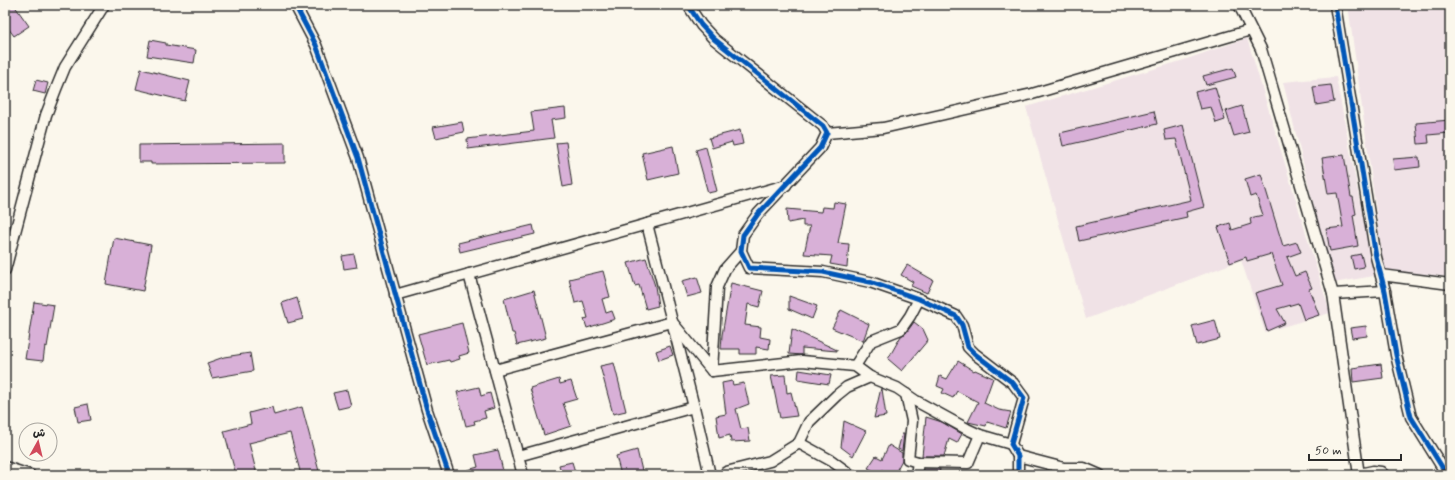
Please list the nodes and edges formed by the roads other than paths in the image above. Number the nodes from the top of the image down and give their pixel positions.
1 (104, 5) edge
2 (295, 5) edge
3 (688, 5) edge
4 (1239, 5) edge
5 (1335, 5) edge
6 (1252, 30) junction
7 (827, 133) junction
8 (787, 185) junction
9 (647, 224) junction
10 (741, 251) junction
11 (5, 270) edge
12 (469, 274) junction
13 (1381, 275) junction
14 (1450, 284) edge
15 (1386, 291) junction
16 (1333, 294) junction
17 (395, 295) junction
18 (919, 298) junction
19 (672, 322) junction
20 (855, 366) junction
21 (495, 370) junction
22 (712, 371) junction
23 (870, 377) junction
24 (906, 394) junction
25 (694, 407) junction
26 (980, 435) junction
27 (800, 443) junction
28 (1011, 444) junction
29 (518, 456) junction
30 (1018, 456) junction
31 (918, 462) junction
32 (5, 468) edge
33 (726, 474) edge
34 (30, 475) edge
35 (449, 475) edge
36 (523, 475) edge
37 (710, 475) edge
38 (852, 475) edge
39 (916, 475) edge
40 (1018, 475) edge
41 (1100, 475) edge
42 (1359, 475) edge
43 (1384, 475) edge
44 (1447, 475) edge

1 - 11 street
2 - 17 street
3 - 7 street
4 - 6 street
5 - 13 street
6 - 7 street
6 - 16 street
7 - 8 street
8 - 9 street
8 - 10 street
9 - 12 street
9 - 19 street
10 - 18 street
10 - 22 street
12 - 17 street
12 - 21 street
13 - 14 street
13 - 15 street
15 - 16 street
15 - 44 street
16 - 42 street
17 - 35 street
18 - 20 street
18 - 28 street
19 - 21 street
19 - 22 street
19 - 25 street
20 - 22 street
20 - 23 street
21 - 29 street
23 - 24 street
23 - 27 street
24 - 26 street
24 - 31 street
25 - 29 street
25 - 37 street
26 - 28 street
26 - 31 street
27 - 33 street
27 - 38 street
28 - 30 street
29 - 36 street
30 - 40 street
30 - 41 street
31 - 39 street
32 - 34 street
42 - 43 street

